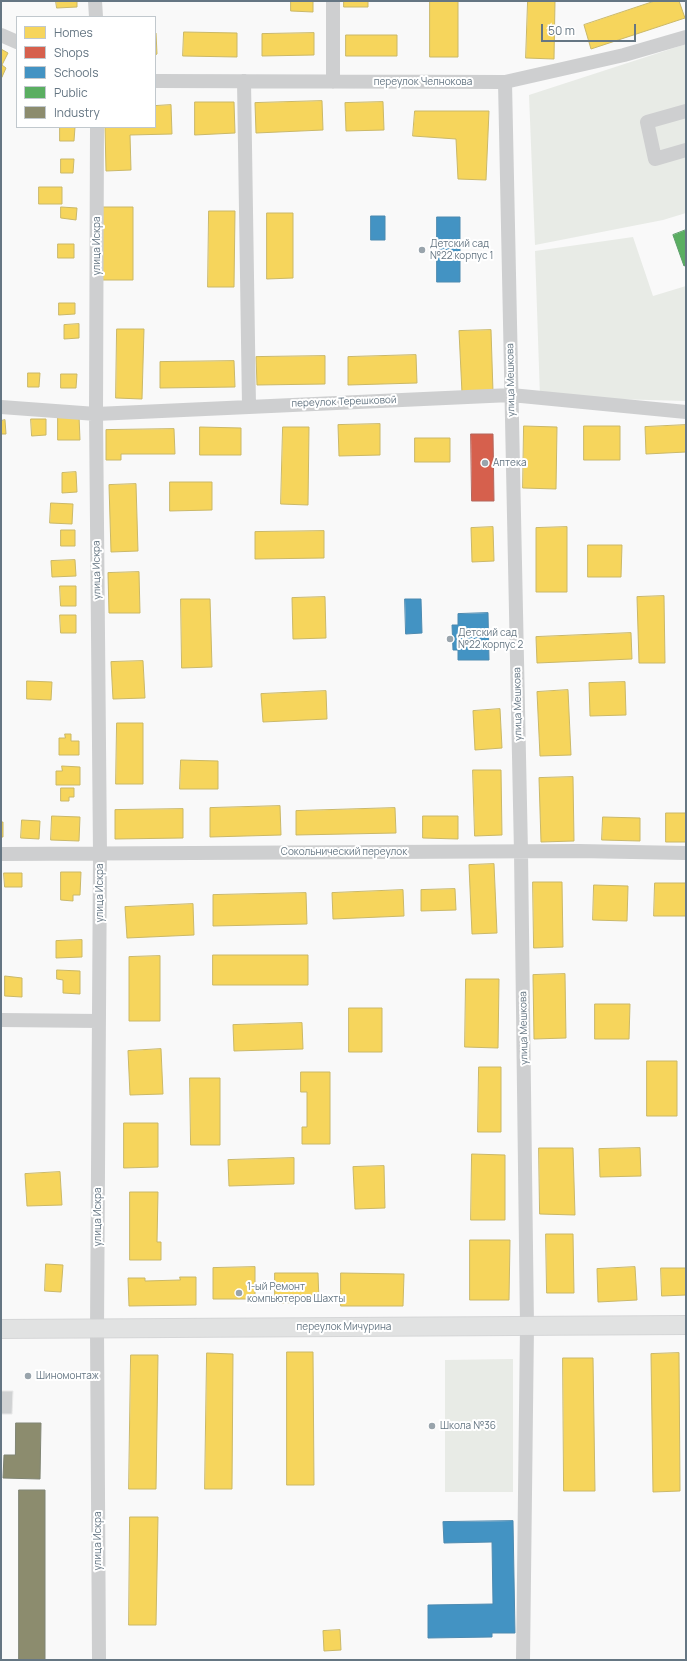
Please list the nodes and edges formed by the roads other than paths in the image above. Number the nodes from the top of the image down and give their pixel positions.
1 (95, 1) edge
2 (333, 1) edge
3 (96, 16) edge
4 (1, 35) edge
5 (686, 37) edge
6 (16, 42) edge
7 (156, 81) edge
8 (244, 81) junction
9 (333, 82) junction
10 (505, 82) junction
11 (686, 111) edge
12 (97, 128) edge
13 (686, 150) edge
14 (511, 394) junction
15 (249, 406) junction
16 (1, 407) edge
17 (686, 412) edge
18 (96, 414) junction
19 (521, 852) junction
20 (686, 853) edge
21 (1, 854) edge
22 (100, 854) junction
23 (1, 1020) edge
24 (99, 1021) junction
25 (686, 1325) edge
26 (527, 1326) junction
27 (1, 1329) edge
28 (97, 1329) junction
29 (99, 1660) edge
30 (523, 1660) edge

1 - 3 street
2 - 9 street
4 - 6 street
5 - 10 street, переулок Челнокова
7 - 8 street, переулок Челнокова
8 - 9 street, переулок Челнокова
8 - 15 street
9 - 10 street, переулок Челнокова
10 - 14 street, улица Мешкова
11 - 13 street
12 - 18 street, улица Искра
14 - 15 street, переулок Терешковой
14 - 17 street, переулок Терешковой
14 - 19 street, улица Мешкова
15 - 18 street, переулок Терешковой
16 - 18 street, переулок Терешковой
18 - 22 street, улица Искра
19 - 20 street, Сокольнический переулок
19 - 22 street, Сокольнический переулок
19 - 26 street, улица Мешкова
21 - 22 street, Сокольнический переулок
22 - 24 street, улица Искра
23 - 24 street
24 - 28 street, улица Искра
25 - 26 main road, переулок Мичурина
26 - 28 main road, переулок Мичурина
26 - 30 street, улица Мешкова
27 - 28 main road, переулок Мичурина
28 - 29 street, улица Искра

